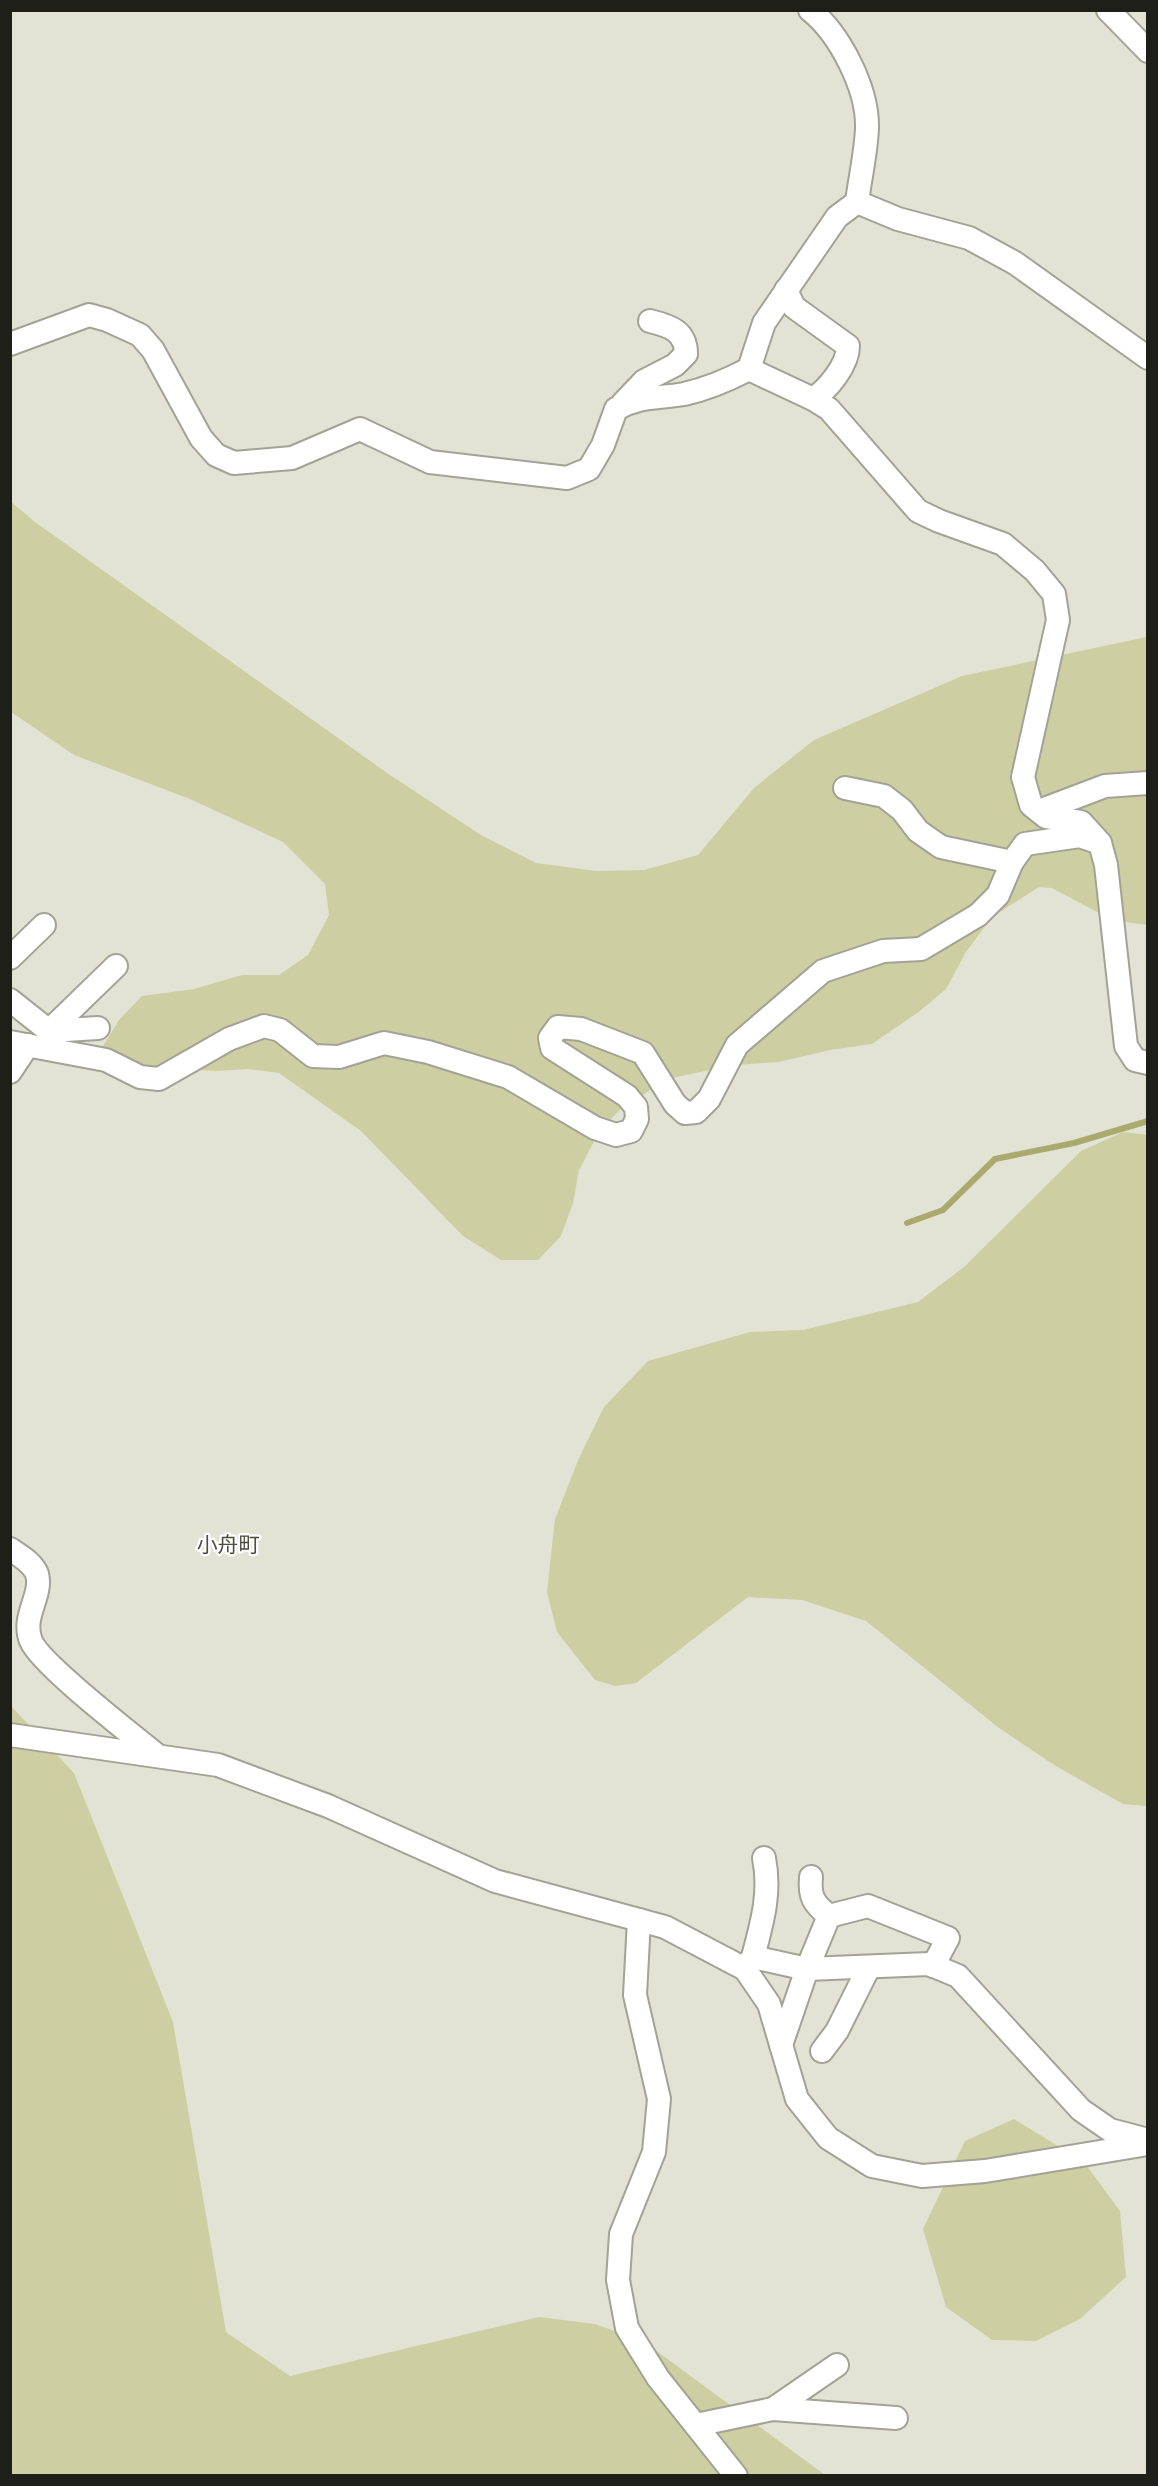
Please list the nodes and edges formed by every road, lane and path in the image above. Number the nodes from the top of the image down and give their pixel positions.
1 (810, 10) edge
2 (1108, 10) edge
3 (1148, 51) edge
4 (857, 202) junction
5 (786, 290) junction
6 (650, 321) dead end
7 (10, 344) edge
8 (1148, 358) edge
9 (749, 369) junction
10 (813, 399) junction
11 (620, 407) junction
12 (1148, 783) edge
13 (845, 788) dead end
14 (1038, 811) junction
15 (1100, 843) junction
16 (1012, 862) junction
17 (44, 925) dead end
18 (10, 958) edge
19 (116, 966) dead end
20 (10, 1000) edge
21 (98, 1028) dead end
22 (34, 1042) edge
23 (1148, 1064) edge
24 (10, 1072) edge
25 (10, 1549) edge
26 (10, 1735) edge
27 (158, 1756) junction
28 (764, 1858) dead end
29 (811, 1877) dead end
30 (829, 1916) junction
31 (639, 1920) junction
32 (749, 1963) junction
33 (933, 1966) junction
34 (869, 1967) junction
35 (807, 1969) junction
36 (781, 2045) junction
37 (822, 2051) dead end
38 (1148, 2142) edge
39 (837, 2365) dead end
40 (773, 2409) junction
41 (896, 2418) dead end
42 (696, 2425) junction
43 (736, 2475) edge

1 - 4 street
2 - 3 street
4 - 5 street
4 - 8 street
5 - 9 street
5 - 10 street
6 - 11 street
7 - 11 street
9 - 10 street
9 - 11 street
10 - 14 street
12 - 14 street
13 - 16 street
14 - 15 street
15 - 16 street
15 - 23 street
16 - 22 street
17 - 18 street
19 - 22 street
20 - 22 street
21 - 22 street
22 - 24 street
25 - 27 street
26 - 27 street
27 - 31 street
28 - 32 street
29 - 30 street
30 - 33 street
30 - 35 street
31 - 32 street
31 - 42 street
32 - 35 street
32 - 36 street
33 - 34 street
33 - 38 street
34 - 35 street
34 - 37 street
35 - 36 street
36 - 38 street
39 - 40 street
40 - 41 street
40 - 42 street
42 - 43 street

